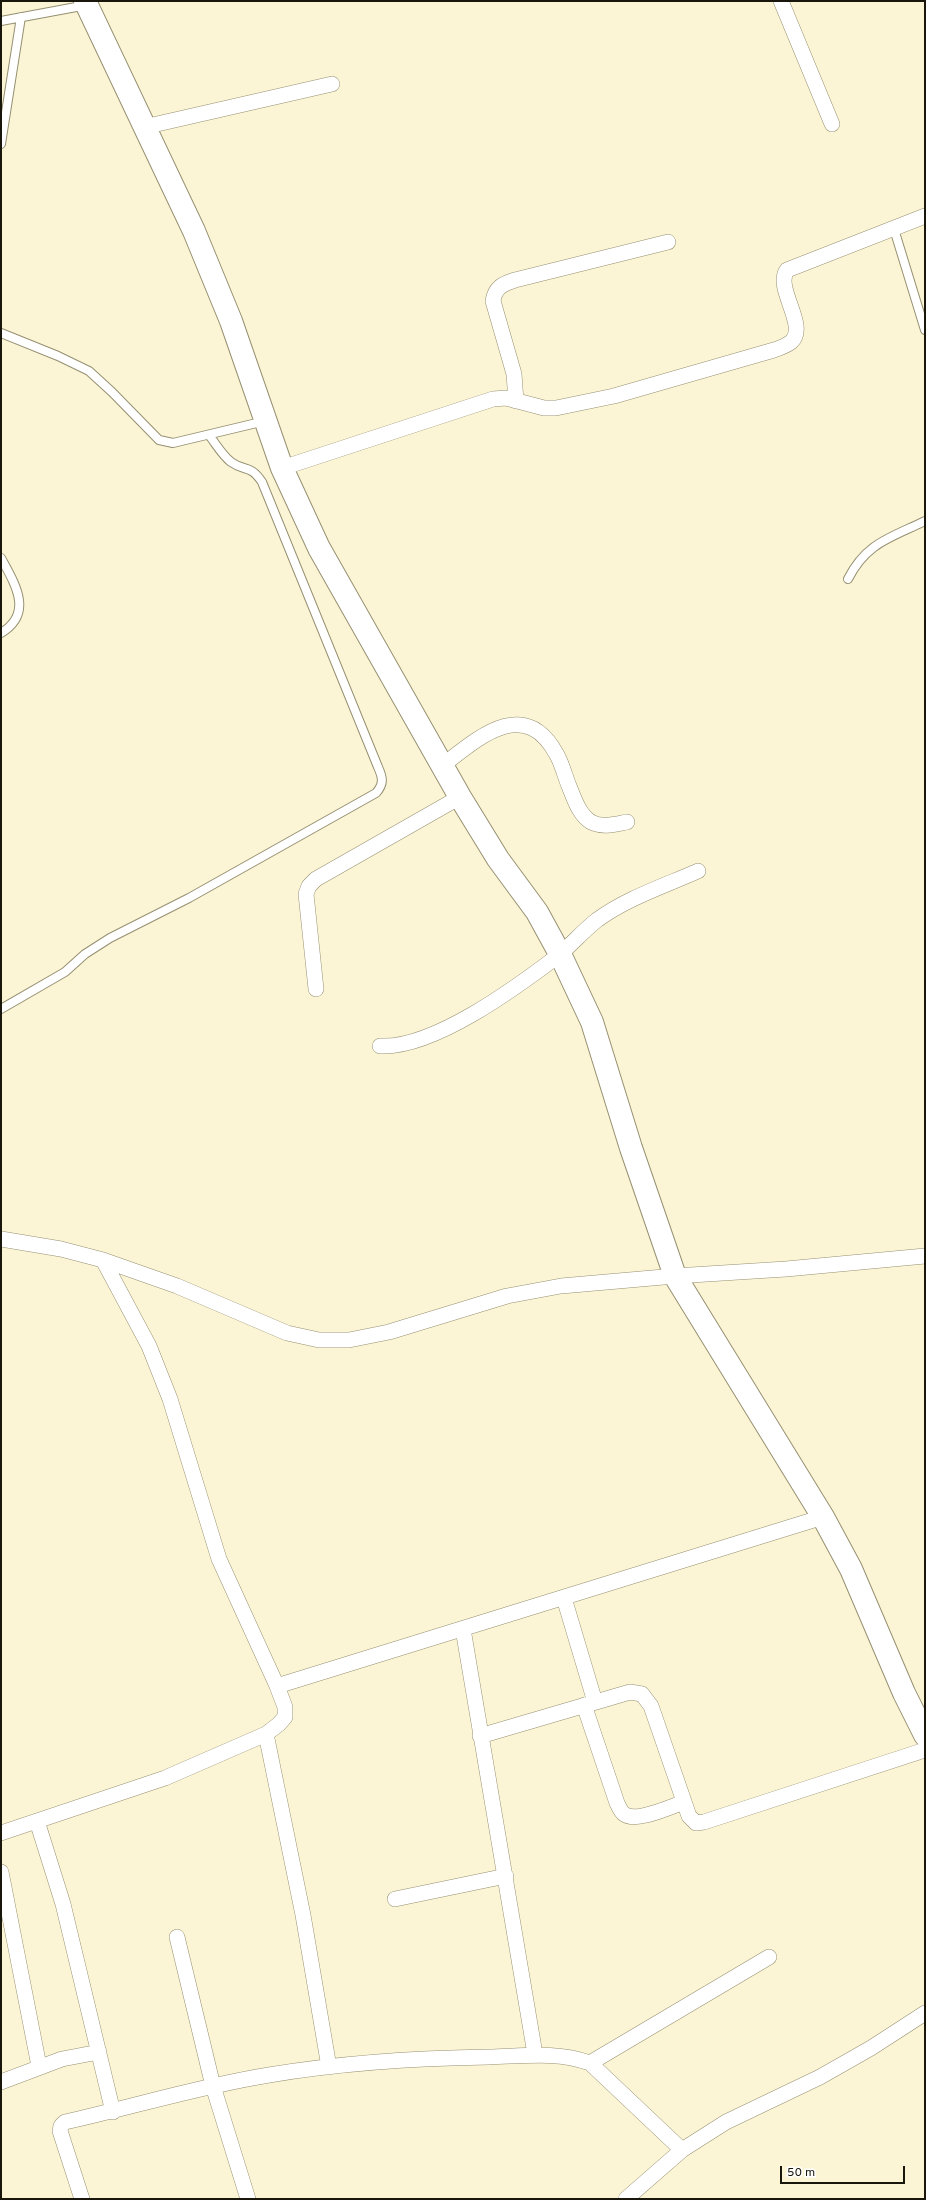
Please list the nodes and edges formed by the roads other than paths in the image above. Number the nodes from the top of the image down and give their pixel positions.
1 (781, 1) edge
2 (86, 3) edge
3 (21, 16) junction
4 (1, 21) edge
5 (332, 84) dead end
6 (832, 124) dead end
7 (144, 126) junction
8 (1, 144) edge
9 (925, 216) edge
10 (894, 229) junction
11 (668, 242) dead end
12 (925, 330) edge
13 (1, 333) edge
14 (516, 401) junction
15 (266, 421) junction
16 (209, 435) junction
17 (282, 468) junction
18 (925, 521) edge
19 (1, 558) edge
20 (848, 579) dead end
21 (1, 633) edge
22 (442, 766) junction
23 (460, 797) junction
24 (627, 822) dead end
25 (698, 871) dead end
26 (560, 954) junction
27 (316, 989) dead end
28 (1, 1009) edge
29 (380, 1046) dead end
30 (1, 1239) edge
31 (925, 1256) edge
32 (103, 1260) junction
33 (675, 1276) junction
34 (823, 1517) junction
35 (564, 1598) junction
36 (463, 1629) junction
37 (278, 1686) junction
38 (590, 1704) junction
39 (266, 1734) junction
40 (925, 1735) edge
41 (480, 1736) junction
42 (925, 1750) edge
43 (684, 1802) junction
44 (37, 1821) junction
45 (1, 1833) edge
46 (1, 1872) edge
47 (506, 1876) junction
48 (395, 1899) dead end
49 (177, 1937) dead end
50 (769, 1957) dead end
51 (925, 2013) edge
52 (99, 2052) junction
53 (535, 2054) junction
54 (590, 2062) junction
55 (39, 2066) junction
56 (329, 2068) junction
57 (1, 2082) edge
58 (213, 2086) junction
59 (113, 2112) junction
60 (682, 2150) junction
61 (82, 2199) edge
62 (248, 2199) edge
63 (626, 2199) edge

1 - 6 street
2 - 3 lane
2 - 7 street
3 - 4 lane
3 - 8 lane
5 - 7 street
7 - 15 street
9 - 10 street
10 - 12 lane
10 - 14 street
11 - 14 street
13 - 16 lane
14 - 17 street
15 - 16 lane
15 - 17 street
16 - 28 lane
17 - 22 street
18 - 20 lane
19 - 21 lane
22 - 23 street
22 - 24 street
23 - 26 street
23 - 27 street
25 - 26 street
26 - 29 street
26 - 33 street
30 - 32 street
31 - 33 street
32 - 33 street
32 - 37 street
33 - 34 street
34 - 35 street
34 - 40 street
35 - 36 street
35 - 38 street
36 - 37 street
36 - 41 street
37 - 39 street
38 - 41 street
38 - 43 street
38 - 43 street
39 - 44 street
39 - 56 street
41 - 47 street
42 - 43 street
44 - 45 street
44 - 52 street
46 - 55 street
47 - 48 street
47 - 53 street
49 - 58 street
50 - 54 street
51 - 60 street
52 - 55 street
52 - 59 street
53 - 54 street
53 - 56 street
54 - 60 street
55 - 57 street
56 - 58 street
58 - 59 street
58 - 62 street
59 - 61 street
60 - 63 street

